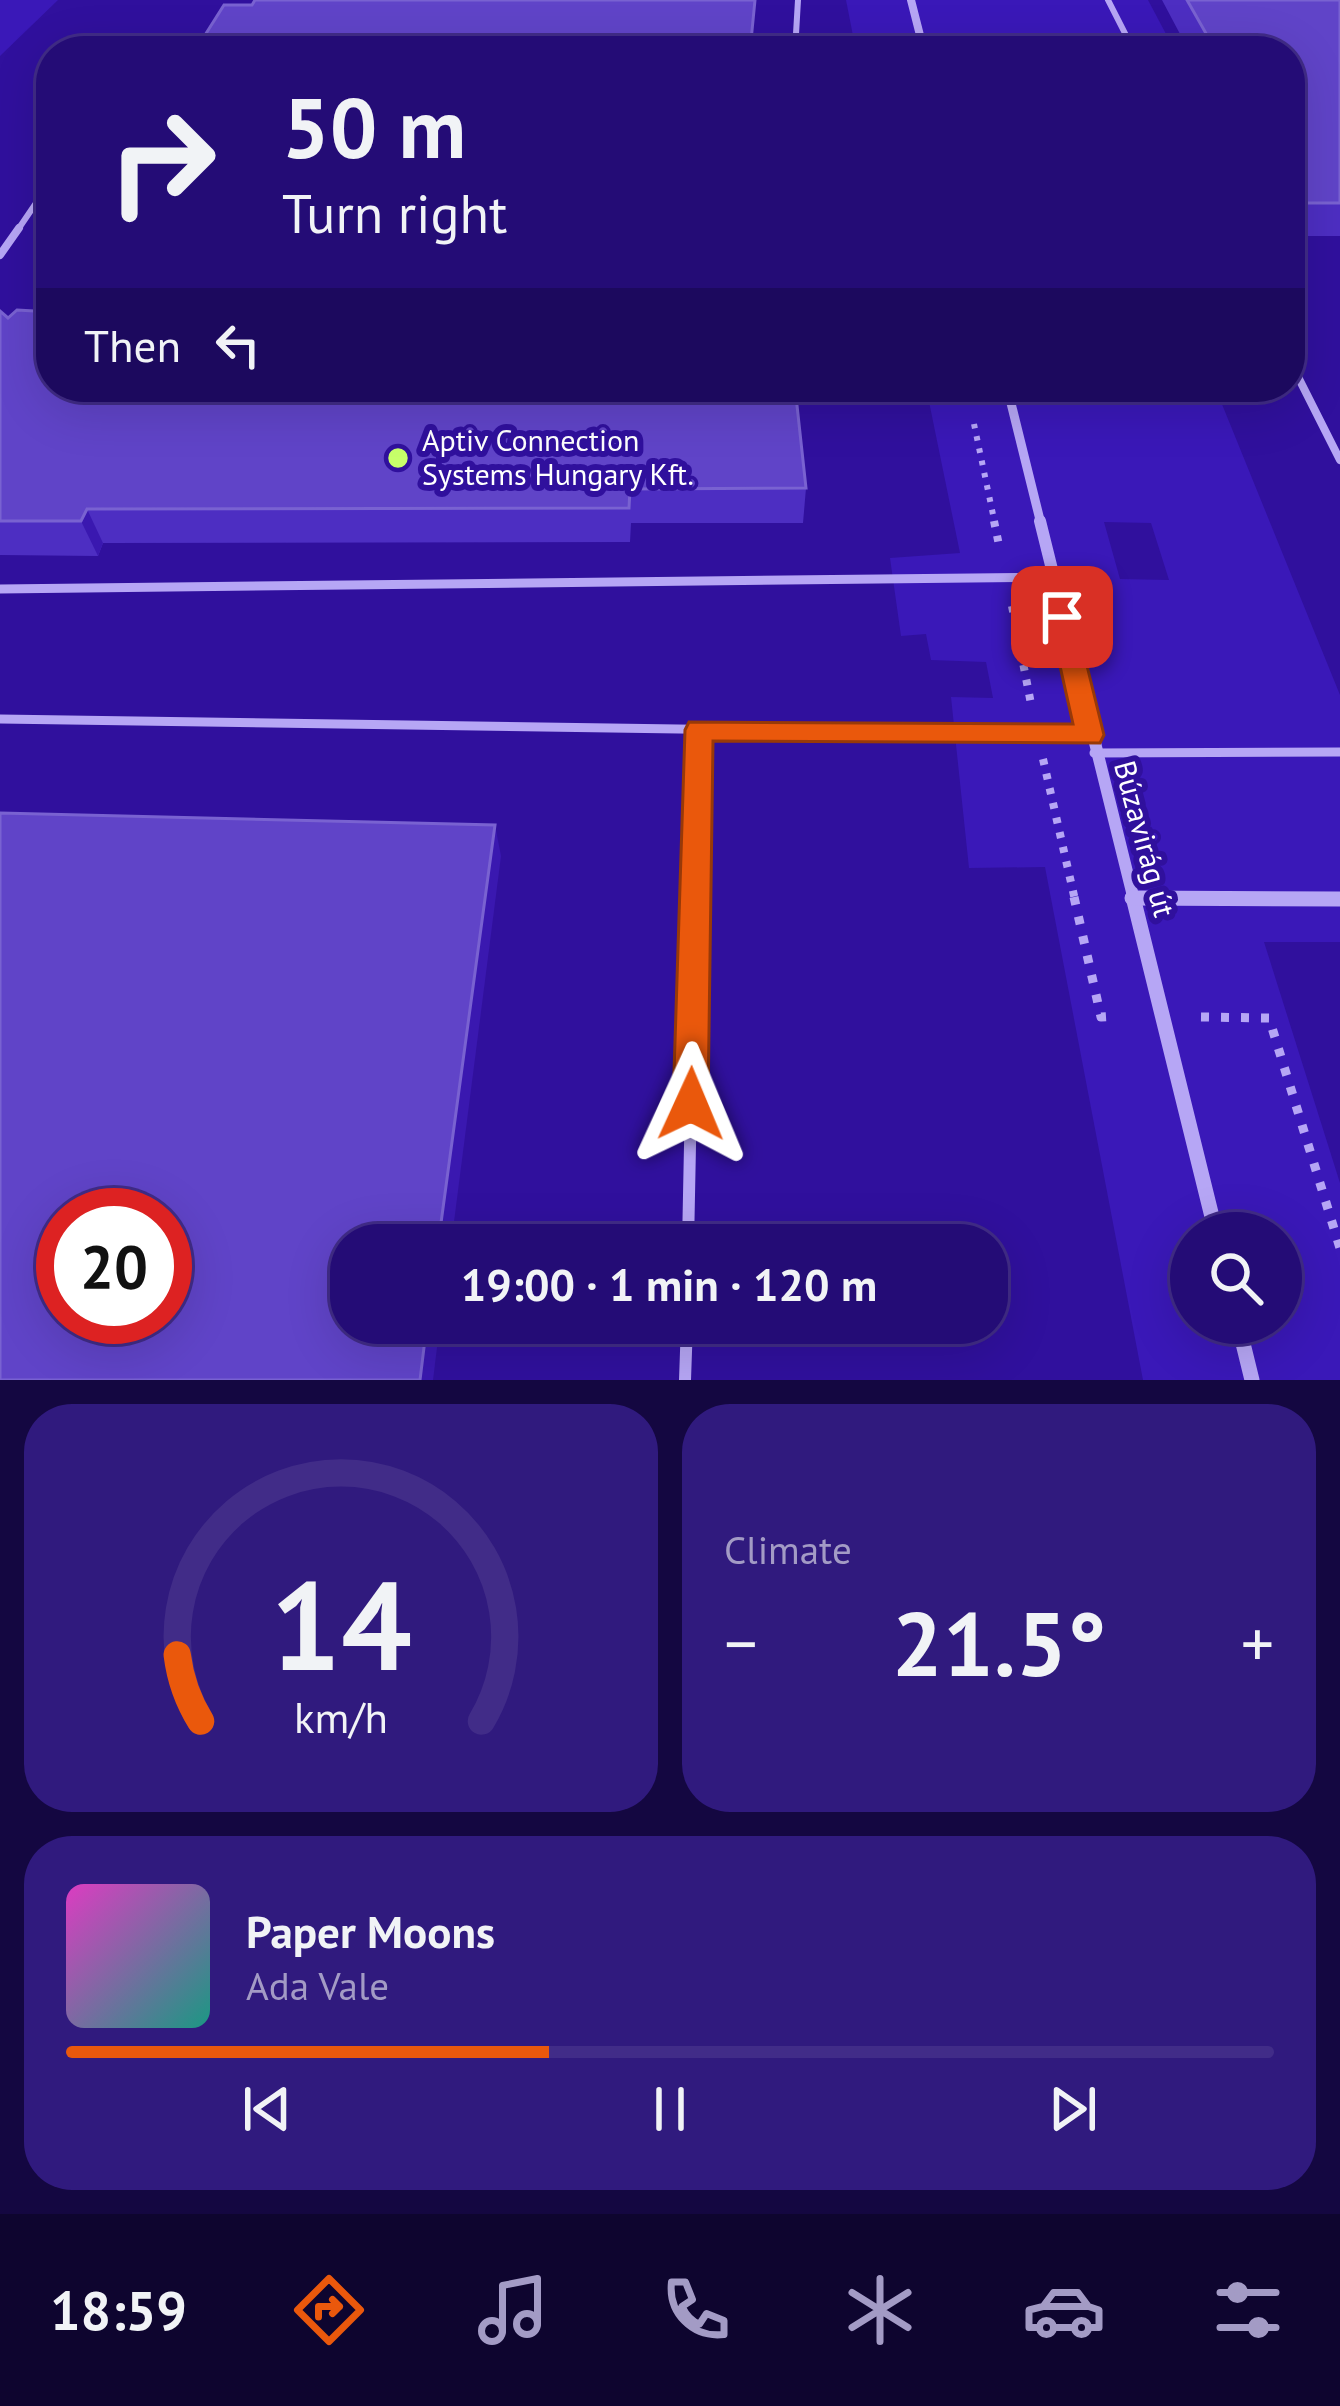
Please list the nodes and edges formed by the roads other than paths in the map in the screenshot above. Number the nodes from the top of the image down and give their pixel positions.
1 (798, 0) edge
2 (911, 0) edge
3 (1108, 0) edge
4 (796, 36) edge
5 (919, 36) edge
6 (1126, 36) edge
7 (36, 203) edge
8 (0, 255) edge
9 (36, 324) edge
10 (32, 330) edge
11 (1305, 391) edge
12 (1011, 402) edge
13 (1340, 460) edge
14 (1053, 578) junction
15 (0, 589) edge
16 (0, 719) edge
17 (699, 730) junction
18 (1090, 735) junction
19 (1340, 752) edge
20 (1094, 754) junction
21 (1132, 898) junction
22 (1340, 899) edge
23 (1211, 1212) edge
24 (688, 1224) edge
25 (687, 1344) edge
26 (1243, 1344) edge
27 (686, 1380) edge
28 (1252, 1380) edge

1 - 4 lane
2 - 5 street
3 - 6 lane
7 - 8 lane
9 - 10 lane
11 - 13 lane
12 - 14 street, Búzavirág út
14 - 15 lane
14 - 18 street, Búzavirág út
16 - 17 lane
17 - 18 lane
17 - 24 lane
18 - 20 street, Búzavirág út
19 - 20 lane
20 - 21 street, Búzavirág út
21 - 22 street
21 - 23 street, Búzavirág út
25 - 27 lane
26 - 28 street

